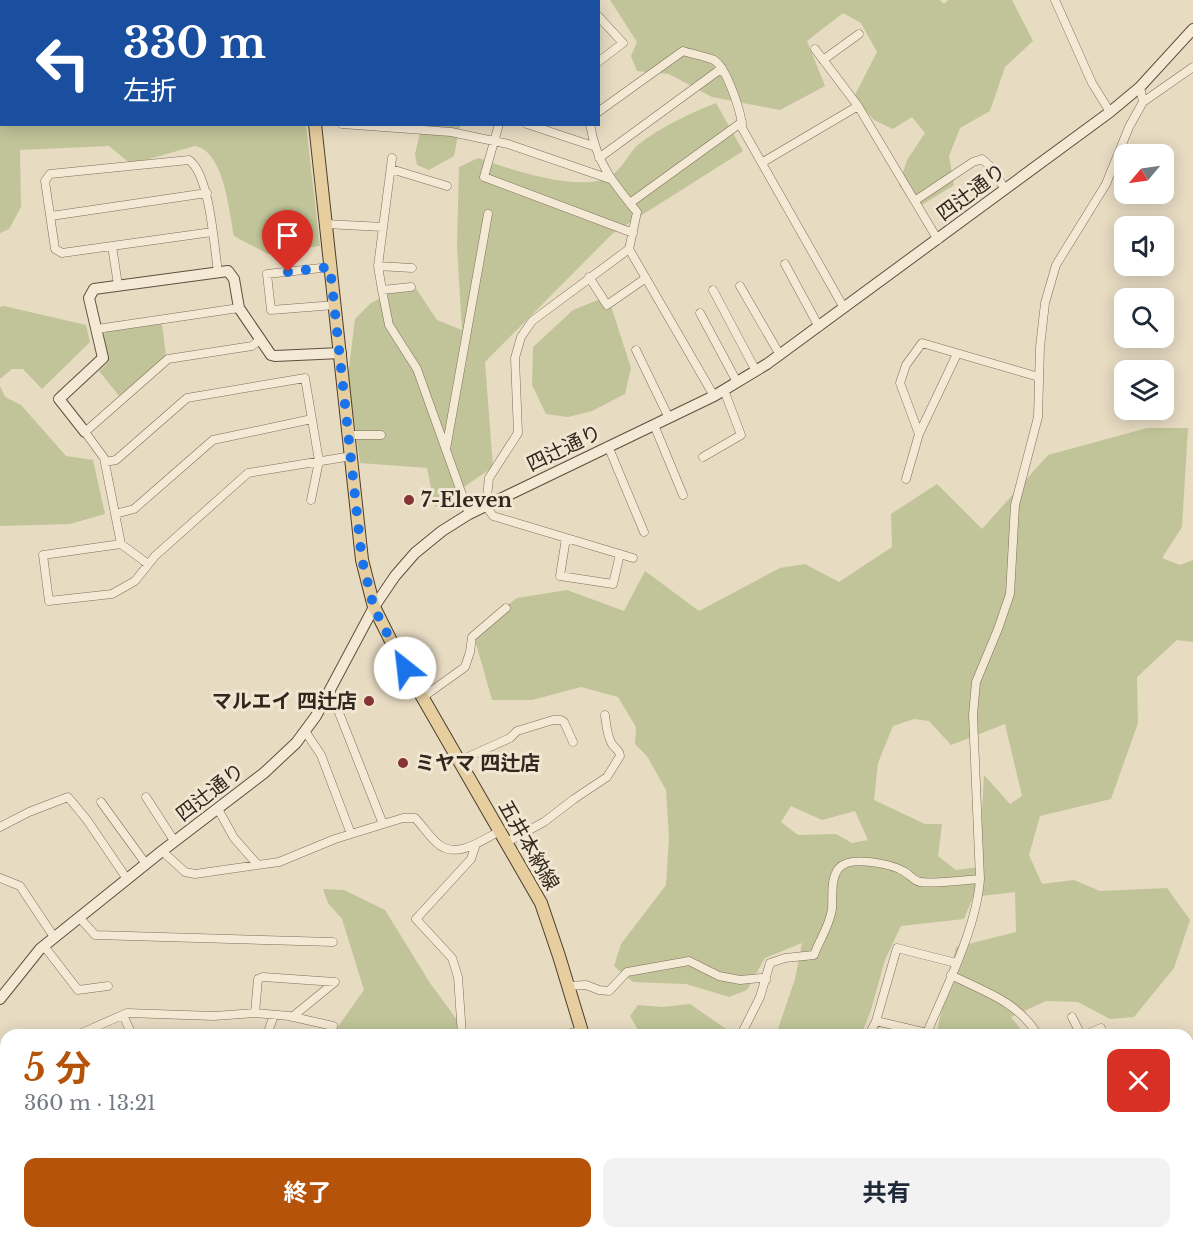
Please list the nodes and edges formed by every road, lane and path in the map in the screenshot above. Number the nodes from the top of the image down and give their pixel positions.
1 (1055, 0) edge
2 (600, 18) edge
3 (1193, 29) edge
4 (859, 34) dead end
5 (815, 49) dead end
6 (824, 60) junction
7 (600, 61) edge
8 (1193, 67) edge
9 (722, 68) junction
10 (1140, 87) junction
11 (1143, 102) junction
12 (858, 106) junction
13 (600, 111) edge
14 (1110, 112) junction
15 (742, 122) junction
16 (315, 126) edge
17 (369, 126) edge
18 (498, 126) edge
19 (533, 126) edge
20 (590, 126) edge
21 (493, 142) junction
22 (594, 146) junction
23 (392, 158) dead end
24 (599, 158) junction
25 (762, 162) junction
26 (391, 169) junction
27 (610, 179) junction
28 (447, 186) dead end
29 (1005, 189) junction
30 (207, 193) junction
31 (916, 200) junction
32 (630, 203) junction
33 (488, 214) dead end
34 (51, 216) junction
35 (326, 224) junction
36 (383, 227) junction
37 (212, 232) junction
38 (633, 233) junction
39 (938, 240) junction
40 (112, 246) junction
41 (629, 249) junction
42 (785, 264) dead end
43 (378, 266) junction
44 (330, 267) junction
45 (412, 268) dead end
46 (218, 272) junction
47 (589, 278) junction
48 (646, 278) junction
49 (118, 285) junction
50 (740, 286) dead end
51 (411, 287) dead end
52 (381, 290) junction
53 (713, 290) dead end
54 (335, 305) junction
55 (239, 308) junction
56 (844, 308) junction
57 (700, 313) dead end
58 (819, 327) junction
59 (97, 329) junction
60 (261, 339) junction
61 (636, 350) dead end
62 (341, 353) junction
63 (957, 354) junction
64 (780, 355) junction
65 (756, 371) junction
66 (1039, 377) junction
67 (737, 382) junction
68 (719, 393) junction
69 (669, 417) junction
70 (312, 419) junction
71 (654, 425) junction
72 (85, 432) junction
73 (919, 434) junction
74 (349, 435) junction
75 (381, 435) dead end
76 (608, 447) junction
77 (445, 450) junction
78 (351, 456) junction
79 (703, 457) dead end
80 (319, 461) junction
81 (105, 462) junction
82 (906, 479) dead end
83 (683, 495) dead end
84 (311, 500) dead end
85 (486, 506) junction
86 (115, 514) junction
87 (469, 514) junction
88 (644, 532) dead end
89 (566, 538) junction
90 (121, 544) junction
91 (620, 554) junction
92 (633, 558) dead end
93 (148, 564) junction
94 (374, 608) junction
95 (506, 608) dead end
96 (330, 690) junction
97 (423, 697) junction
98 (605, 715) dead end
99 (305, 731) junction
100 (573, 742) dead end
101 (459, 761) junction
102 (146, 797) dead end
103 (101, 802) dead end
104 (218, 809) junction
105 (383, 824) junction
106 (0, 827) edge
107 (351, 834) junction
108 (502, 837) junction
109 (175, 842) junction
110 (476, 844) junction
111 (162, 851) junction
112 (146, 864) junction
113 (257, 864) junction
114 (0, 878) edge
115 (127, 879) junction
116 (980, 879) junction
117 (79, 917) junction
118 (54, 937) junction
119 (333, 942) dead end
120 (44, 946) junction
121 (956, 963) junction
122 (951, 975) junction
123 (766, 980) junction
124 (108, 986) dead end
125 (568, 986) junction
126 (0, 999) edge
127 (255, 1013) junction
128 (123, 1015) junction
129 (274, 1015) junction
130 (292, 1017) junction
131 (1072, 1017) dead end
132 (876, 1021) junction
133 (333, 1026) dead end
134 (93, 1029) edge
135 (129, 1029) edge
136 (269, 1029) edge
137 (462, 1029) edge
138 (581, 1029) edge
139 (744, 1029) edge
140 (872, 1029) edge
141 (907, 1029) edge
142 (929, 1029) edge
143 (1034, 1029) edge
144 (1079, 1029) edge

1 - 14 street
2 - 7 street
3 - 10 street, 四辻通り
4 - 6 street
5 - 6 street
6 - 12 street
8 - 11 street
9 - 13 street
9 - 15 street
9 - 24 street
10 - 11 street
10 - 14 street, 四辻通り
11 - 66 street
12 - 25 street
12 - 31 street
14 - 29 street, 四辻通り
15 - 25 street
15 - 32 street
16 - 35 main road, 五井本納線
17 - 21 street
18 - 21 street
19 - 22 street
20 - 22 street
21 - 27 street
21 - 38 street
22 - 24 street
23 - 26 street
24 - 27 street
25 - 56 street
26 - 28 street
26 - 36 street
27 - 32 street
29 - 31 street
29 - 39 street, 四辻通り
30 - 34 street
30 - 34 street
30 - 37 street
31 - 39 street
32 - 38 street
33 - 77 street
34 - 40 street
35 - 36 street
35 - 44 main road, 五井本納線
36 - 43 street
37 - 40 street
37 - 46 street
38 - 41 street
39 - 56 street, 四辻通り
40 - 49 street
41 - 47 street
41 - 48 street
42 - 58 street
43 - 45 street
43 - 52 street
44 - 54 main road, 五井本納線
44 - 54 street
46 - 49 street
46 - 55 street
47 - 48 street
47 - 85 street
48 - 68 street
49 - 59 street
50 - 64 street
51 - 52 street
52 - 77 street
53 - 65 street
54 - 62 main road, 五井本納線
55 - 59 street
55 - 60 street
56 - 58 street, 四辻通り
57 - 67 street
58 - 64 street, 四辻通り
59 - 72 street
60 - 62 street
60 - 72 street
61 - 69 street
62 - 74 main road, 五井本納線
63 - 66 street
63 - 73 street
63 - 73 street
64 - 65 street, 四辻通り
65 - 67 street, 四辻通り
66 - 116 street
67 - 68 street, 四辻通り
68 - 69 street, 四辻通り
68 - 79 street
69 - 71 street, 四辻通り
70 - 80 street
70 - 81 street
70 - 86 street
71 - 76 street, 四辻通り
71 - 83 street
72 - 81 street
73 - 82 street
74 - 75 street
74 - 78 main road, 五井本納線
76 - 85 street, 四辻通り
76 - 88 street
77 - 87 street
78 - 80 street
78 - 94 main road, 五井本納線
80 - 84 street
80 - 93 street
81 - 86 street
85 - 87 street, 四辻通り
85 - 89 street
86 - 90 street
87 - 94 street, 四辻通り
89 - 91 street
89 - 91 street
90 - 93 street
90 - 93 street
91 - 92 street
94 - 96 street, 四辻通り
94 - 97 main road, 五井本納線
95 - 97 street
96 - 99 street, 四辻通り
96 - 105 street
97 - 101 main road, 五井本納線
98 - 108 street
99 - 104 street, 四辻通り
99 - 107 street
100 - 101 street
101 - 108 main road, 五井本納線
102 - 109 street
103 - 112 street
104 - 109 street, 四辻通り
104 - 113 street
105 - 107 street
105 - 110 street
106 - 115 street
107 - 113 street
108 - 110 street
108 - 125 main road, 五井本納線
109 - 111 street, 四辻通り
110 - 137 street
111 - 112 street, 四辻通り
111 - 113 street
112 - 115 street, 四辻通り
114 - 118 street
115 - 117 street, 四辻通り
116 - 121 street
116 - 123 street
117 - 118 street, 四辻通り
117 - 119 street
118 - 120 street, 四辻通り
120 - 124 street
120 - 126 street, 四辻通り
121 - 122 street
121 - 132 street
122 - 142 street
122 - 143 street
123 - 125 street
123 - 139 street
125 - 138 main road, 五井本納線
127 - 128 street
127 - 129 street
127 - 130 street
128 - 134 street
128 - 135 street
129 - 130 street
129 - 136 street
130 - 133 street
131 - 144 street
132 - 140 street
132 - 141 street

